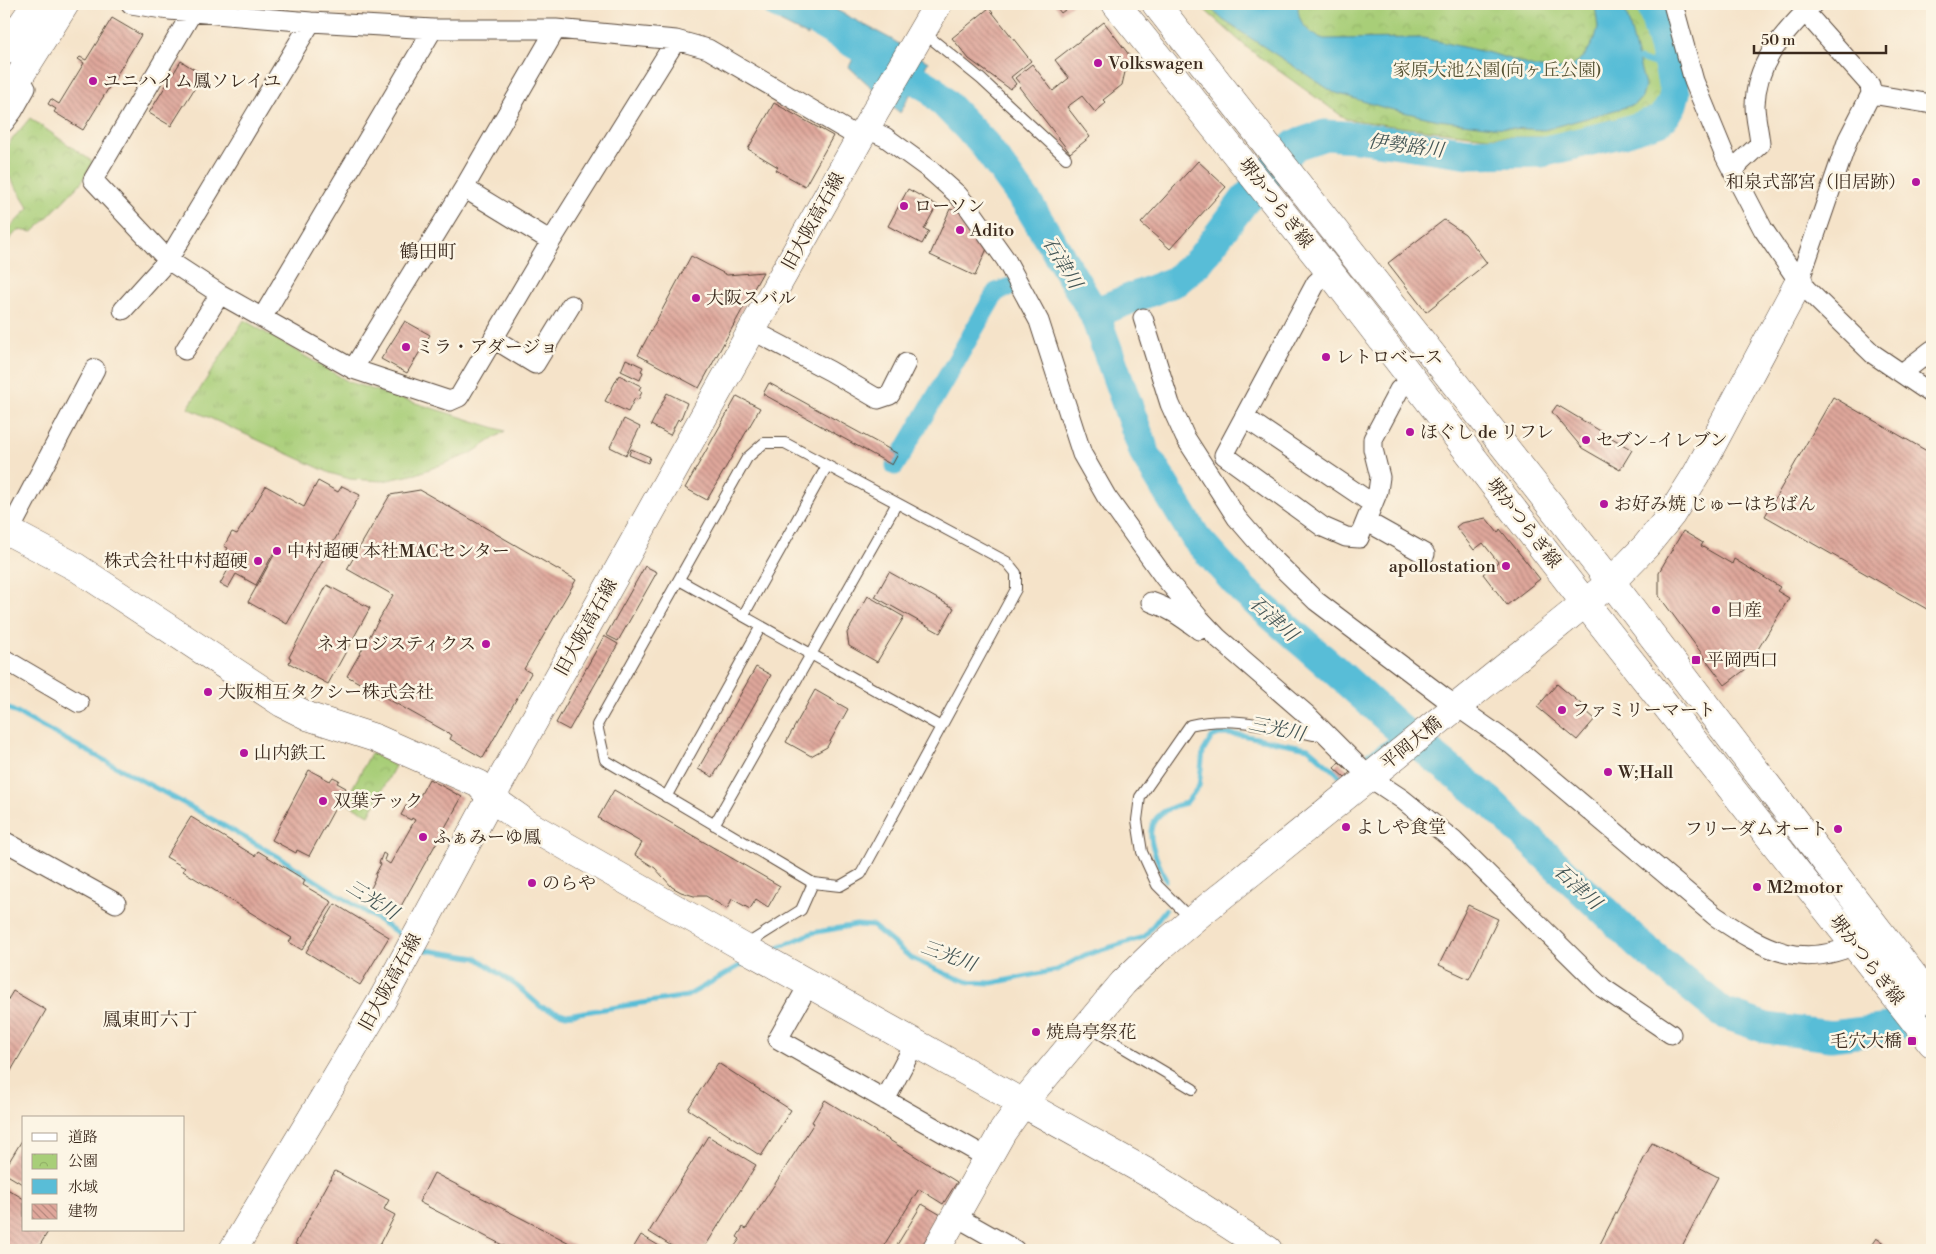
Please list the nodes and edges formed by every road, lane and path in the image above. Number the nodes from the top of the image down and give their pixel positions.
1 (131, 4) edge
2 (1116, 4) edge
3 (1156, 4) edge
4 (1673, 4) edge
5 (933, 5) edge
6 (1809, 8) edge
7 (47, 9) edge
8 (193, 10) junction
9 (311, 22) junction
10 (433, 29) junction
11 (556, 29) junction
12 (920, 35) junction
13 (676, 40) junction
14 (4, 42) edge
15 (4, 51) edge
16 (1871, 94) junction
17 (4, 100) edge
18 (1932, 104) edge
19 (4, 123) edge
20 (867, 126) junction
21 (1066, 158) dead end
22 (1732, 170) junction
23 (464, 188) junction
24 (551, 241) junction
25 (168, 260) junction
26 (1329, 271) junction
27 (1800, 282) junction
28 (220, 294) junction
29 (571, 305) dead end
30 (123, 310) dead end
31 (262, 318) junction
32 (1143, 318) dead end
33 (752, 330) junction
34 (494, 340) junction
35 (185, 350) dead end
36 (1932, 350) edge
37 (906, 363) dead end
38 (95, 368) dead end
39 (353, 369) junction
40 (1902, 373) junction
41 (1412, 378) junction
42 (1932, 394) edge
43 (1244, 417) junction
44 (827, 466) junction
45 (897, 503) junction
46 (1373, 504) junction
47 (1366, 521) junction
48 (6, 531) edge
49 (1425, 554) dead end
50 (679, 580) junction
51 (1611, 582) junction
52 (1152, 602) dead end
53 (1585, 603) junction
54 (743, 616) junction
55 (760, 626) junction
56 (1218, 638) junction
57 (811, 655) junction
58 (4, 659) edge
59 (79, 703) dead end
60 (1452, 710) junction
61 (940, 727) junction
62 (1325, 733) junction
63 (1372, 774) junction
64 (666, 797) junction
65 (491, 798) junction
66 (714, 825) junction
67 (4, 841) edge
68 (813, 883) junction
69 (116, 903) dead end
70 (1192, 921) junction
71 (1886, 941) junction
72 (743, 947) junction
73 (1860, 951) junction
74 (809, 984) junction
75 (1932, 1000) edge
76 (1086, 1026) junction
77 (1671, 1034) dead end
78 (915, 1043) junction
79 (1932, 1043) edge
80 (1193, 1089) dead end
81 (885, 1100) junction
82 (1023, 1103) junction
83 (988, 1158) junction
84 (955, 1216) junction
85 (233, 1250) edge
86 (936, 1250) edge
87 (1015, 1250) edge
88 (1268, 1250) edge

1 - 8 street
2 - 26 main road, 堺かつらぎ線
3 - 51 main road, 堺かつらぎ線
4 - 22 street
5 - 12 main road, 旧大阪高石線
6 - 16 street
6 - 22 street
7 - 14 street
7 - 15 main road
7 - 17 main road
7 - 19 street
8 - 9 street
8 - 25 street
9 - 10 street
9 - 25 street
10 - 11 street
10 - 31 street
11 - 13 street
11 - 23 street
12 - 20 main road, 旧大阪高石線
12 - 21 lane
13 - 20 street
13 - 24 street
16 - 18 street
16 - 27 street
20 - 33 main road, 旧大阪高石線
20 - 56 street
22 - 27 street
23 - 24 street
23 - 39 street
24 - 34 street
25 - 28 street
25 - 30 street
26 - 41 main road, 堺かつらぎ線
26 - 43 street
27 - 40 street
27 - 51 main road, 平岡大橋
28 - 31 street
28 - 35 street
29 - 34 street
31 - 39 street
32 - 60 street
33 - 37 street
33 - 65 main road, 旧大阪高石線
34 - 39 street
36 - 40 street
38 - 48 street
40 - 42 street
41 - 46 street
41 - 53 main road, 堺かつらぎ線
43 - 46 street
43 - 47 street
44 - 45 lane
44 - 50 lane
44 - 54 lane
45 - 57 lane
45 - 61 lane
46 - 47 street
47 - 49 street
48 - 65 main road
50 - 54 lane
50 - 64 lane
51 - 53 main road, 平岡大橋
51 - 71 main road, 堺かつらぎ線
52 - 56 street
53 - 60 main road, 平岡大橋
53 - 73 main road, 堺かつらぎ線
54 - 55 lane
55 - 57 lane
55 - 64 lane
56 - 62 street
57 - 61 lane
57 - 66 lane
58 - 59 street
60 - 63 main road, 平岡大橋
60 - 73 street
61 - 68 lane
62 - 63 street
62 - 70 lane
63 - 70 main road, 平岡大橋
63 - 77 street
64 - 66 lane
65 - 72 main road
65 - 85 main road, 旧大阪高石線
66 - 68 lane
67 - 69 street
68 - 72 lane
70 - 76 main road, 平岡大橋
71 - 73 street
71 - 75 main road, 堺かつらぎ線
72 - 74 main road
73 - 79 main road, 堺かつらぎ線
74 - 78 main road
74 - 81 street
76 - 80 lane
76 - 82 main road, 平岡大橋
78 - 81 street
78 - 82 main road
81 - 83 street
82 - 83 main road, 平岡大橋
82 - 88 main road
83 - 84 main road, 平岡大橋
84 - 86 main road, 平岡大橋
84 - 87 street

